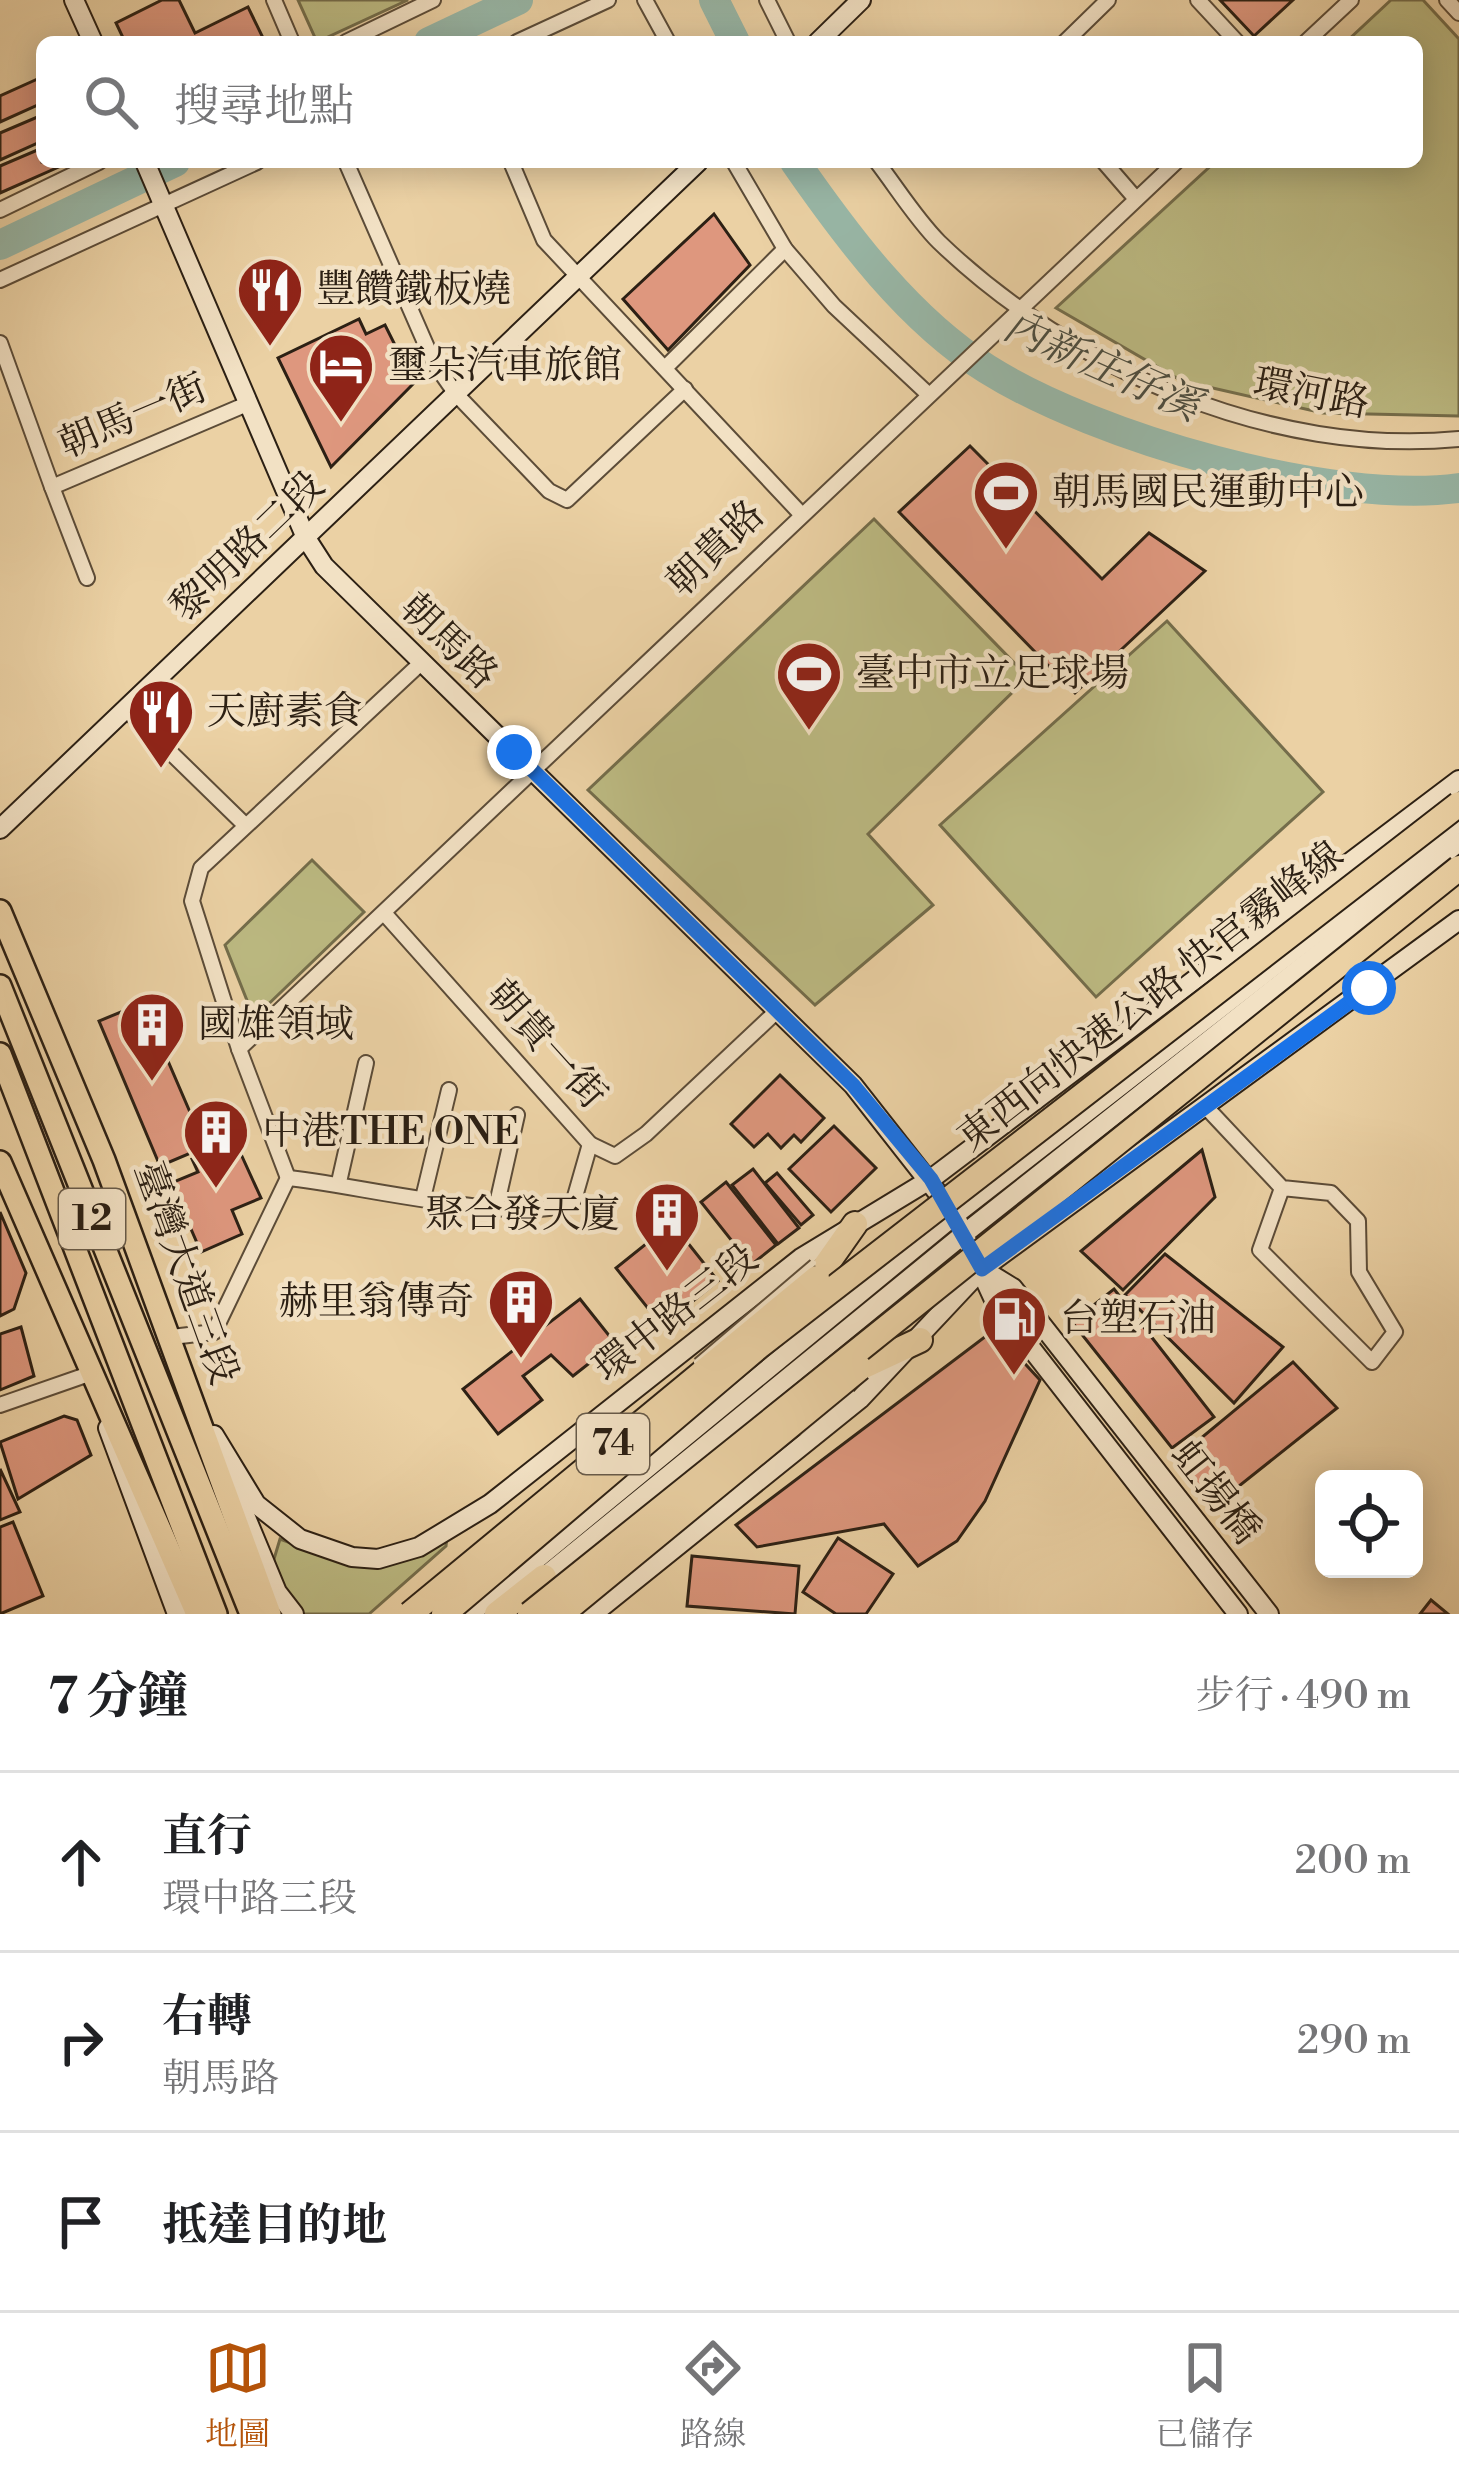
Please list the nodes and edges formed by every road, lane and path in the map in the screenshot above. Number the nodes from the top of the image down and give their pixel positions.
1 (74, 0) edge
2 (274, 0) edge
3 (433, 0) edge
4 (608, 0) edge
5 (645, 0) edge
6 (767, 0) edge
7 (861, 0) edge
8 (1108, 0) edge
9 (1198, 0) edge
10 (1351, 0) edge
11 (1447, 0) edge
12 (1459, 13) edge
13 (90, 36) edge
14 (289, 36) edge
15 (358, 36) edge
16 (530, 36) edge
17 (665, 36) edge
18 (785, 36) edge
19 (824, 36) edge
20 (1071, 36) edge
21 (1231, 36) edge
22 (1312, 36) edge
23 (87, 168) edge
24 (148, 168) edge
25 (243, 168) edge
26 (349, 168) edge
27 (514, 168) edge
28 (692, 168) edge
29 (738, 168) edge
30 (882, 168) edge
31 (1109, 168) edge
32 (1170, 168) edge
33 (1136, 199) junction
34 (163, 205) junction
35 (0, 210) edge
36 (785, 249) junction
37 (580, 276) junction
38 (0, 280) edge
39 (1019, 308) junction
40 (0, 343) edge
41 (665, 368) junction
42 (685, 389) junction
43 (456, 394) junction
44 (928, 394) junction
45 (247, 404) junction
46 (1459, 439) edge
47 (52, 487) junction
48 (800, 513) junction
49 (306, 538) junction
50 (87, 578) dead end
51 (421, 663) junction
52 (126, 710) junction
53 (536, 772) junction
54 (1459, 780) edge
55 (1459, 804) edge
56 (1459, 822) edge
57 (244, 824) junction
58 (0, 829) edge
59 (1459, 842) edge
60 (1459, 868) edge
61 (0, 911) edge
62 (384, 913) junction
63 (1459, 920) edge
64 (0, 986) edge
65 (778, 1010) junction
66 (238, 1049) junction
67 (0, 1054) edge
68 (366, 1063) dead end
69 (449, 1090) dead end
70 (1205, 1106) junction
71 (517, 1115) dead end
72 (590, 1144) junction
73 (0, 1162) edge
74 (288, 1178) junction
75 (931, 1179) junction
76 (339, 1182) junction
77 (1282, 1189) junction
78 (423, 1198) junction
79 (496, 1208) junction
80 (855, 1224) junction
81 (960, 1224) junction
82 (982, 1269) junction
83 (172, 1337) junction
84 (920, 1340) junction
85 (900, 1362) junction
86 (89, 1374) junction
87 (0, 1405) edge
88 (102, 1406) junction
89 (1110, 1413) joint
90 (1091, 1430) joint
91 (490, 1504) junction
92 (538, 1569) junction
93 (177, 1614) edge
94 (193, 1614) edge
95 (216, 1614) edge
96 (251, 1614) edge
97 (270, 1614) edge
98 (294, 1614) edge
99 (406, 1614) edge
100 (444, 1614) edge
101 (470, 1614) edge
102 (497, 1614) edge
103 (530, 1614) edge
104 (561, 1614) edge
105 (576, 1614) edge
106 (593, 1614) edge
107 (1238, 1614) edge
108 (1269, 1614) edge

1 - 13 street
2 - 14 street
3 - 15 street
4 - 16 street
5 - 17 street
6 - 18 street
7 - 19 street
8 - 20 street
9 - 21 street
10 - 22 street
11 - 12 street
23 - 35 street
24 - 34 street, 朝馬路
25 - 34 street
26 - 43 street
27 - 37 street
28 - 37 street, 黎明路二段
29 - 36 street
30 - 39 street, 環河路
31 - 33 street
32 - 33 street
33 - 39 street
34 - 38 street
34 - 45 street, 朝馬路
36 - 41 street
36 - 44 street
37 - 41 street
37 - 43 street, 黎明路二段
39 - 44 street, 朝貴路
39 - 46 street, 環河路
40 - 47 street, 朝馬一街
41 - 42 street
42 - 43 street
42 - 48 street
43 - 49 street, 黎明路二段
44 - 48 street, 朝貴路
45 - 47 street, 朝馬一街
45 - 49 street, 朝馬路
47 - 50 street
48 - 53 street, 朝貴路
49 - 51 street, 朝馬路
49 - 52 street, 黎明路二段
51 - 53 street, 朝馬路
51 - 57 street
52 - 57 street
52 - 58 street, 黎明路二段
53 - 62 street
53 - 65 street, 朝馬路
54 - 75 street, 環中路三段
55 - 100 highway, 東西向快速公路 快官霧峰線 / 74, bridge
56 - 81 street
57 - 66 street
59 - 81 street
60 - 103 highway, 74, bridge
61 - 83 main road, 臺灣大道三段 / 12
62 - 66 street
62 - 72 street, 朝貴一街
63 - 70 street
64 - 96 main road, 12
65 - 72 street, 朝貴一街
65 - 75 street, 朝馬路
66 - 74 street
67 - 95 main road, 12
68 - 76 street
69 - 78 street
70 - 77 street
70 - 82 street
71 - 79 street
72 - 79 street
73 - 86 main road, 12
74 - 76 street
74 - 83 street
75 - 80 street, 環中路三段
75 - 81 street, 朝馬路
76 - 78 street
77 - 77 street
78 - 79 street
80 - 91 street, 環中路三段
80 - 99 highway, 74, bridge
81 - 82 street, 朝馬路
81 - 92 street
82 - 84 street
82 - 89 street, 朝馬路
82 - 90 street, 朝馬路
83 - 91 street, 環中路三段
83 - 97 main road, 臺灣大道三段 / 12
83 - 98 street
84 - 85 street
84 - 104 highway, 74, bridge
85 - 105 lane
85 - 106 street
86 - 87 street
86 - 88 main road, 12
88 - 93 street
88 - 94 main road, 12
89 - 108 street, 虹揚橋
90 - 107 street, 虹揚橋
91 - 92 street
92 - 101 street
92 - 102 highway
92 - 105 street

